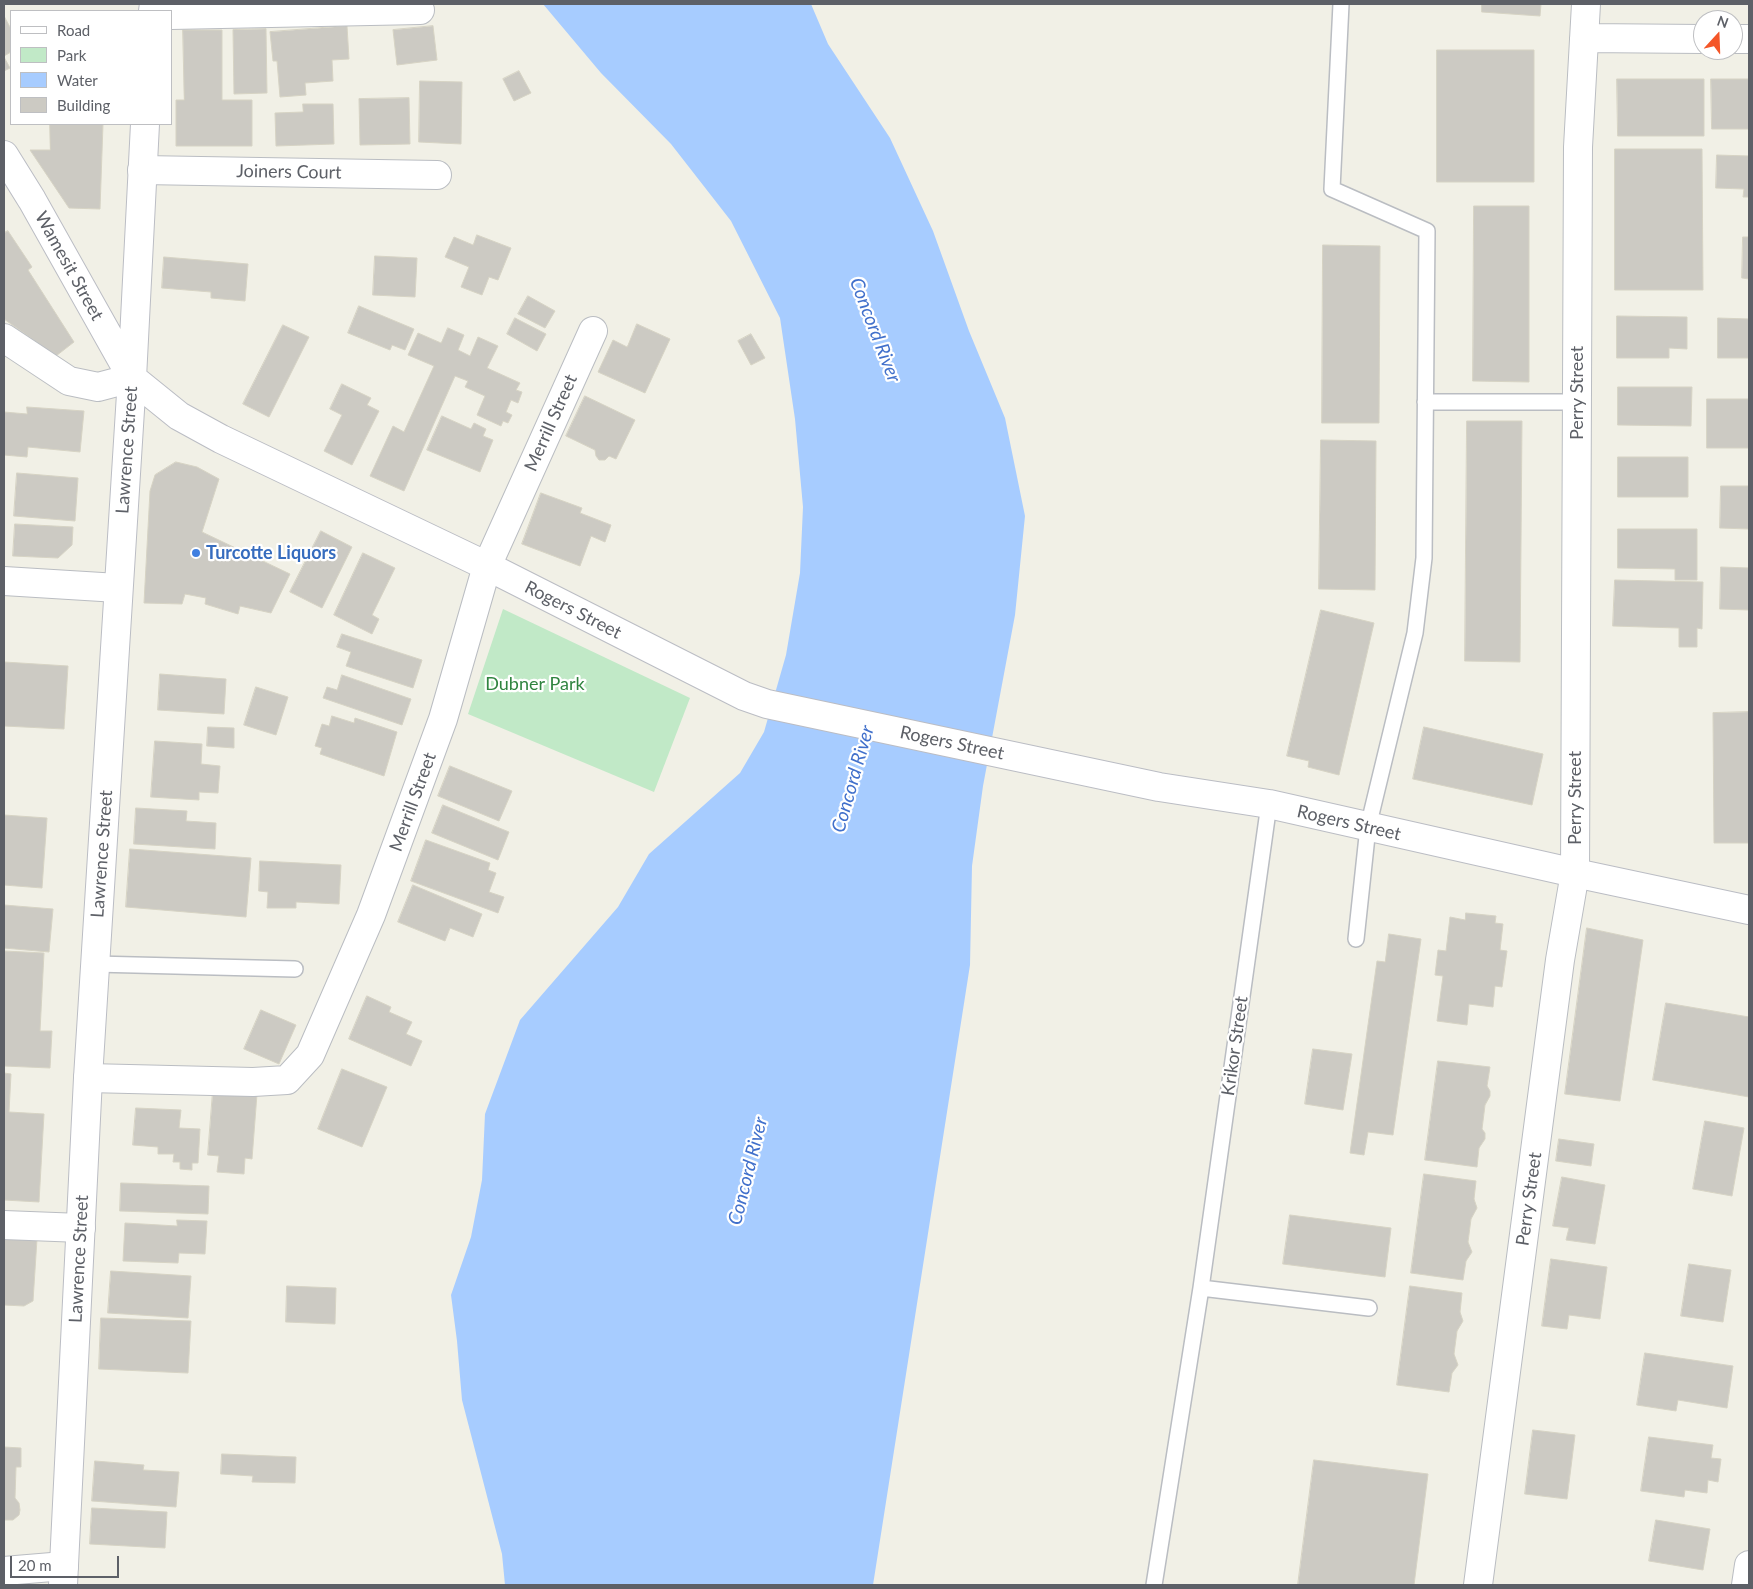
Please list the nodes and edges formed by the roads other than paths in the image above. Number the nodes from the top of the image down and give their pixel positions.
1 (1341, 4) edge
2 (1586, 4) edge
3 (420, 10) dead end
4 (172, 15) edge
5 (1584, 38) junction
6 (1693, 39) edge
7 (145, 125) edge
8 (4, 154) edge
9 (142, 170) junction
10 (437, 175) dead end
11 (593, 330) dead end
12 (4, 338) edge
13 (132, 378) junction
14 (1426, 402) junction
15 (1577, 402) junction
16 (487, 566) junction
17 (4, 581) edge
18 (118, 588) junction
19 (1269, 804) junction
20 (1368, 827) junction
21 (1575, 874) junction
22 (1749, 910) edge
23 (1356, 939) dead end
24 (95, 964) junction
25 (295, 969) dead end
26 (88, 1078) junction
27 (4, 1225) edge
28 (81, 1228) junction
29 (1201, 1288) junction
30 (1369, 1308) dead end
31 (1749, 1565) edge
32 (4, 1571) edge
33 (64, 1576) edge
34 (1154, 1585) edge
35 (1478, 1585) edge
36 (1746, 1585) edge

1 - 14 lane
2 - 5 street, Perry Street
3 - 4 street
5 - 6 street
5 - 15 street, Perry Street
7 - 9 street, Lawrence Street
8 - 13 street, Wamesit Street
9 - 10 street, Joiners Court
9 - 13 street, Lawrence Street
11 - 16 street, Merrill Street
12 - 13 street
13 - 16 street, Rogers Street
13 - 18 street, Lawrence Street
14 - 15 lane
14 - 20 lane
15 - 21 street, Perry Street
16 - 19 street, Rogers Street
16 - 26 street, Merrill Street
17 - 18 street
18 - 24 street, Lawrence Street
19 - 20 street, Rogers Street
19 - 29 lane, Krikor Street
20 - 21 street, Rogers Street
20 - 23 lane
21 - 22 street, Rogers Street
21 - 35 street, Perry Street
24 - 25 lane
24 - 26 street, Lawrence Street
26 - 28 street, Lawrence Street
27 - 28 street
28 - 33 street, Lawrence Street
29 - 30 lane
29 - 34 lane, Krikor Street
31 - 36 street
32 - 33 street

